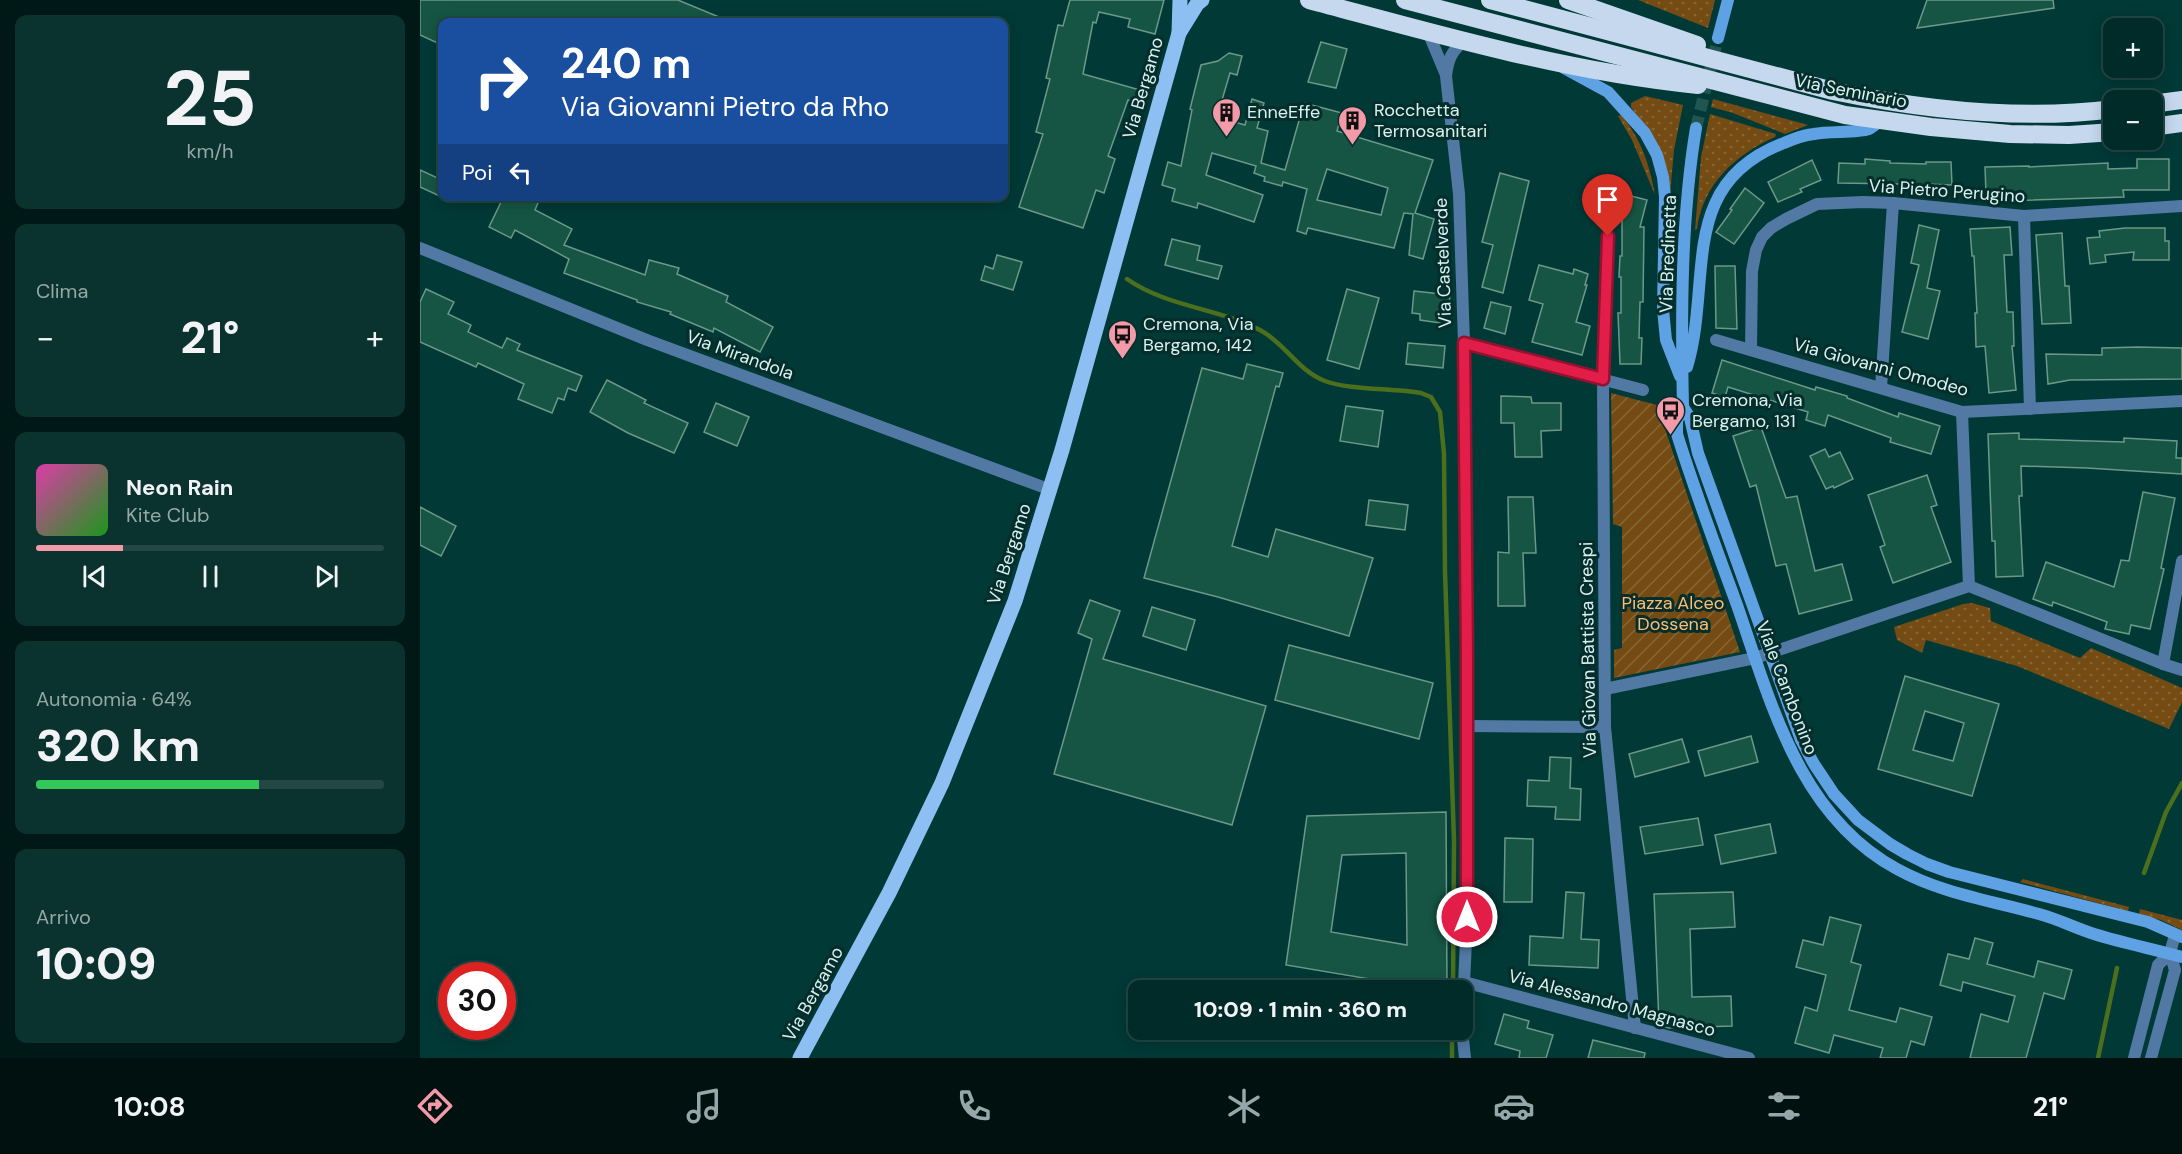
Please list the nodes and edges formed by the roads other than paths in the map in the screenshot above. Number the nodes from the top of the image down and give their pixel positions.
1 (1180, 0) edge
2 (1202, 0) edge
3 (1405, 0) edge
4 (1490, 0) edge
5 (1568, 0) edge
6 (1728, 0) edge
7 (1317, 1) edge
8 (1428, 32) junction
9 (1179, 33) junction
10 (1718, 38) tunnel mouth
11 (1463, 41) junction
12 (1550, 61) junction
13 (1754, 70) junction
14 (1446, 76) junction
15 (1745, 90) junction
16 (2182, 100) edge
17 (2163, 103) edge
18 (2103, 109) edge
19 (1880, 121) junction
20 (2182, 123) edge
21 (2163, 126) edge
22 (1696, 128) tunnel mouth
23 (2103, 133) edge
24 (1893, 203) junction
25 (2182, 206) edge
26 (2024, 216) junction
27 (1608, 236) dead end
28 (420, 248) edge
29 (1716, 340) dead end
30 (1464, 343) junction
31 (1751, 350) junction
32 (1603, 379) junction
33 (1683, 383) junction
34 (1881, 388) junction
35 (1643, 390) dead end
36 (2182, 401) edge
37 (1683, 407) junction
38 (2030, 409) junction
39 (1962, 411) junction
40 (1051, 490) junction
41 (2182, 561) edge
42 (1969, 586) junction
43 (1770, 653) junction
44 (1755, 658) junction
45 (2163, 664) junction
46 (2182, 670) edge
47 (1605, 689) junction
48 (1467, 726) junction
49 (1605, 727) junction
50 (2179, 936) edge
51 (2176, 955) edge
52 (1464, 980) edge
53 (1473, 984) edge
54 (1635, 1028) junction
55 (1463, 1040) edge
56 (800, 1058) edge
57 (1465, 1058) edge
58 (1749, 1058) edge
59 (2134, 1058) edge
60 (2151, 1058) edge

1 - 9 main road, Via Bergamo
2 - 9 main road, Via Bergamo
3 - 15 highway, Via Seminario
4 - 13 highway, Via Seminario
5 - 13 highway
6 - 10 street
7 - 8 highway
8 - 11 highway
8 - 14 street, Via Castelverde
9 - 40 main road, Via Bergamo
11 - 12 highway
11 - 14 street, Via Castelverde
12 - 15 highway
12 - 33 street
13 - 18 highway, Via Seminario
14 - 30 street, Via Castelverde
15 - 19 highway, Via Seminario
16 - 17 highway
19 - 23 highway, Via Seminario
19 - 33 street
20 - 21 highway
22 - 33 street, Via Bredinetta
24 - 26 street, Via Pietro Perugino
24 - 31 street, Via Pietro Perugino
24 - 34 street
25 - 26 street, Via Pietro Perugino
26 - 38 street
27 - 32 street, Via Giovan Battista Crespi
28 - 40 street, Via Mirandola
29 - 31 street, Via Giovanni Omodeo
30 - 32 street
30 - 48 street, Via Castelverde
31 - 34 street, Via Giovanni Omodeo
32 - 35 street
32 - 47 street, Via Giovan Battista Crespi
33 - 37 street, Viale Cambonino
34 - 39 street, Via Giovanni Omodeo
36 - 38 street, Via Giovanni Omodeo
37 - 43 street, Viale Cambonino
37 - 44 street, Viale Cambonino
38 - 39 street, Via Giovanni Omodeo
39 - 42 street
40 - 56 main road, Via Bergamo
41 - 45 street
42 - 43 street
42 - 45 street
43 - 44 street
43 - 50 street, Viale Cambonino
44 - 47 street
44 - 51 street, Viale Cambonino
45 - 46 street
47 - 49 street, Via Giovan Battista Crespi
48 - 49 street
48 - 52 street, Via Castelverde
49 - 54 street, Via Giovan Battista Crespi
50 - 51 street
51 - 59 street
51 - 60 street
53 - 54 street, Via Alessandro Magnasco
54 - 58 street, Via Alessandro Magnasco
55 - 57 street, Via Castelverde

